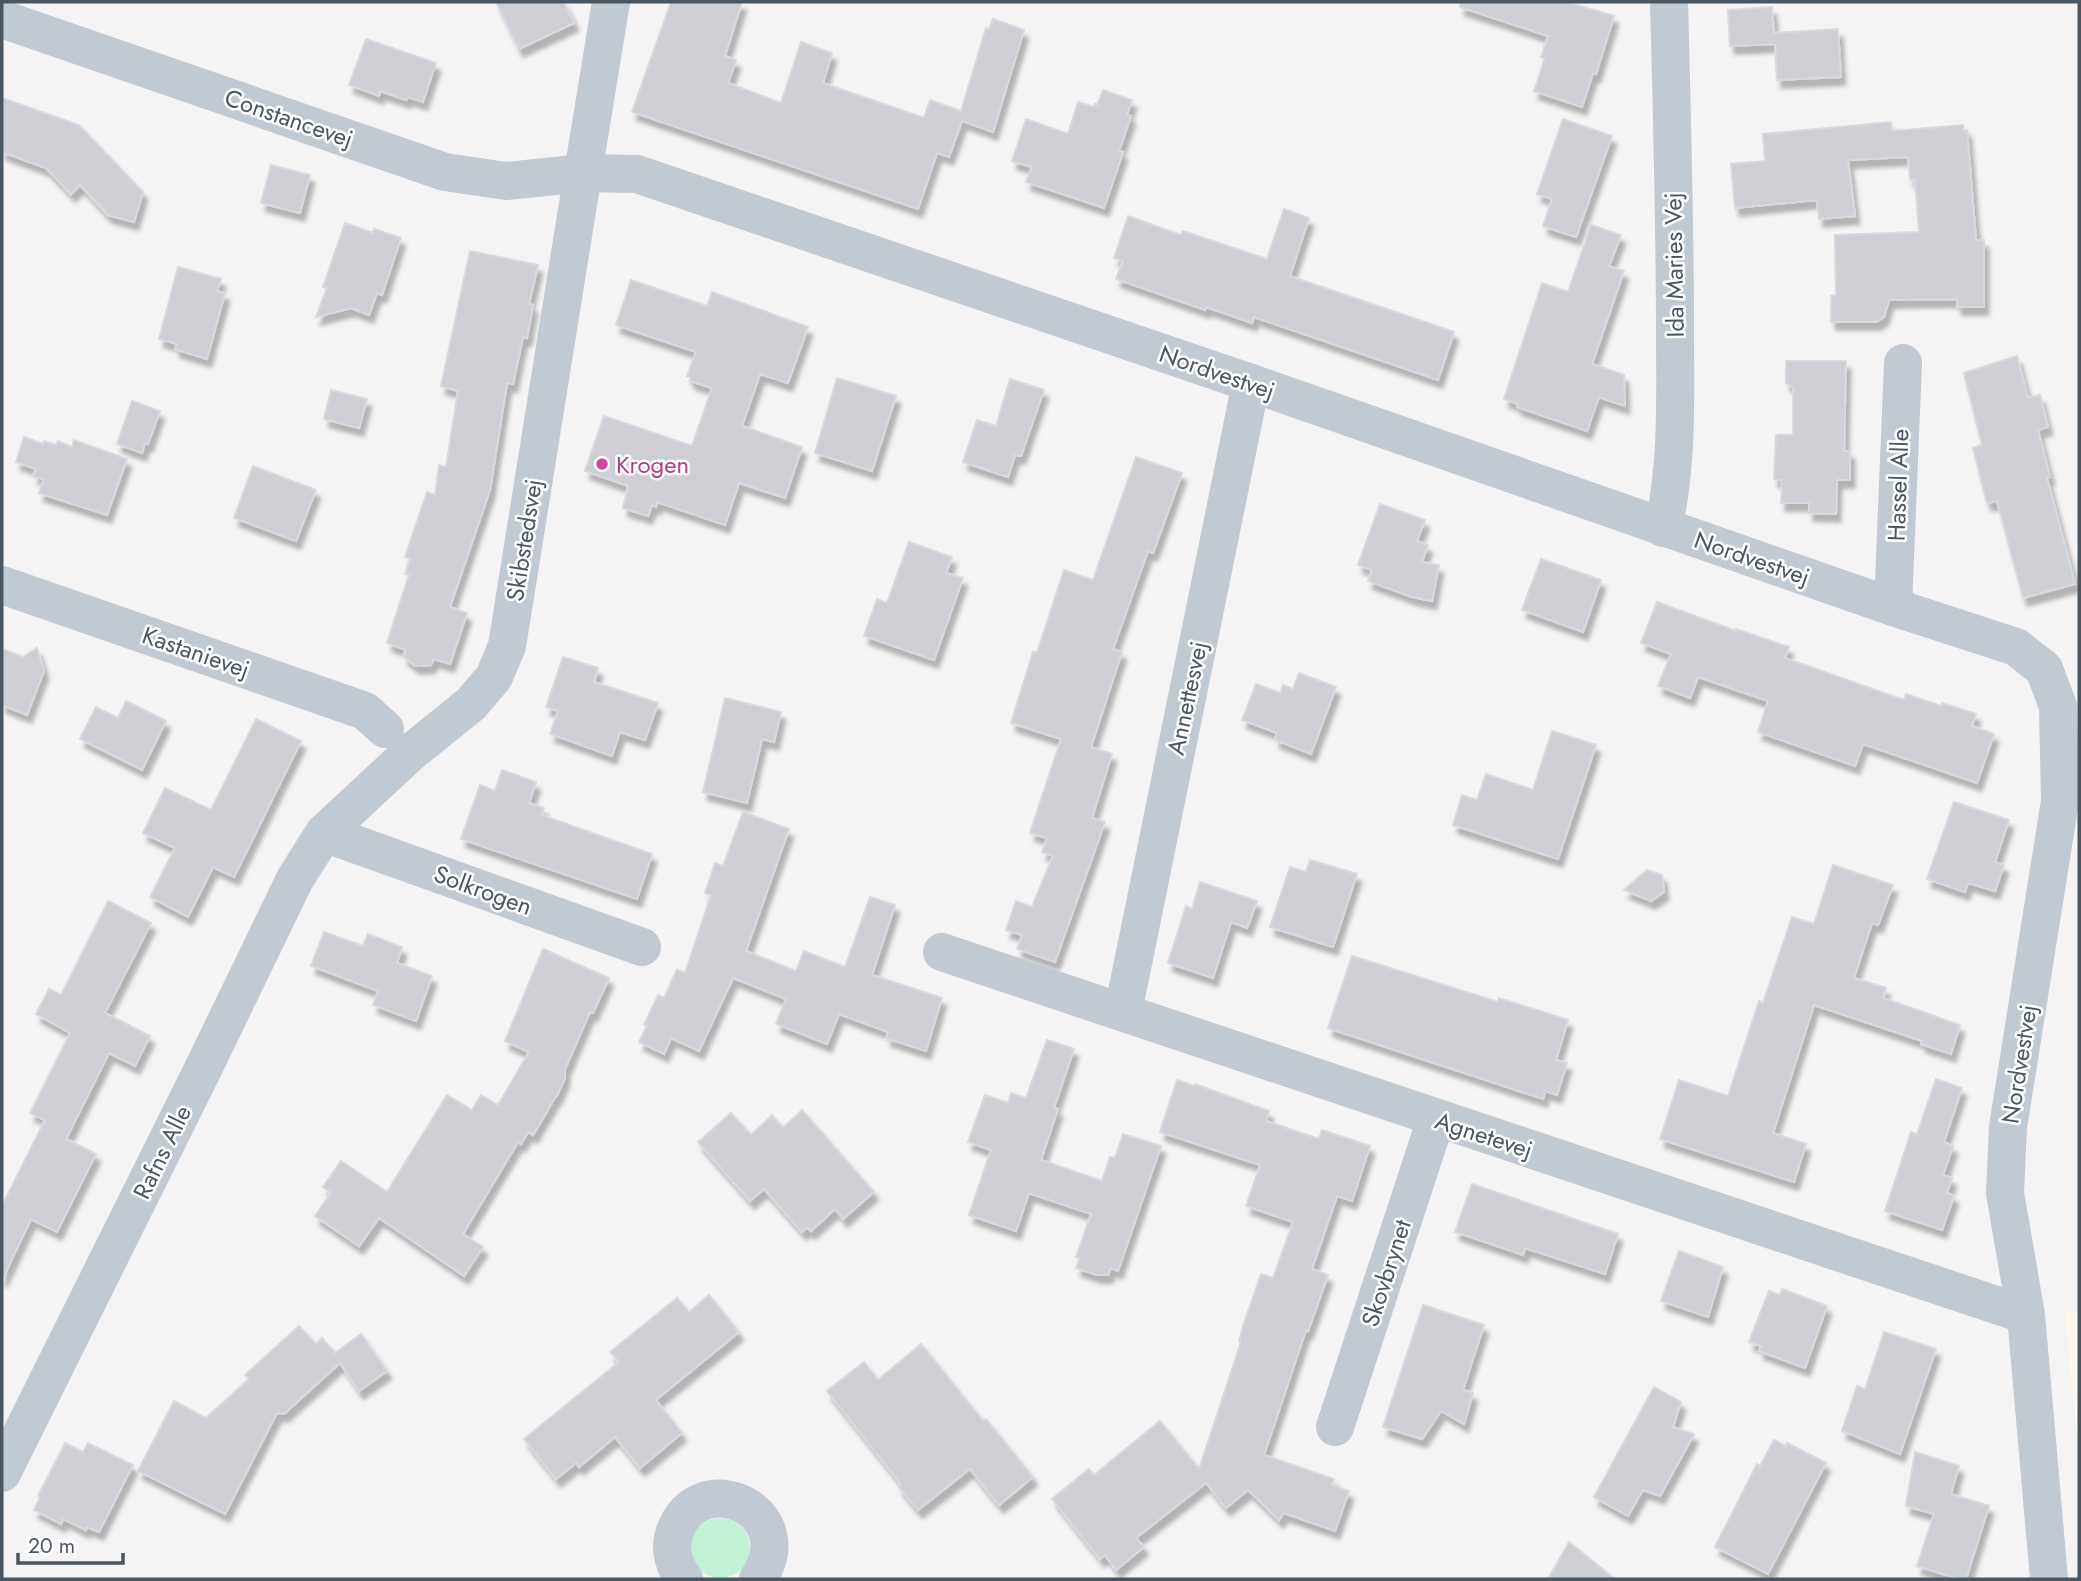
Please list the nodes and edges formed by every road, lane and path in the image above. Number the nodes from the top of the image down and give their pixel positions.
1 (611, 2) edge
2 (1669, 2) edge
3 (2, 19) edge
4 (583, 173) junction
5 (1903, 363) dead end
6 (1251, 383) junction
7 (1663, 527) junction
8 (2, 585) edge
9 (1893, 607) junction
10 (385, 729) dead end
11 (324, 833) junction
12 (642, 947) dead end
13 (942, 952) dead end
14 (1123, 1012) junction
15 (1436, 1119) junction
16 (2026, 1315) junction
17 (1335, 1427) dead end
18 (2, 1473) edge
19 (682, 1579) edge
20 (758, 1579) edge
21 (2049, 1579) edge

1 - 4 street, Skibstedsvej
2 - 7 street, Ida Maries Vej
3 - 4 street, Constancevej
4 - 6 street, Nordvestvej
4 - 11 street, Skibstedsvej
5 - 9 street, Hassel Alle
6 - 7 street, Nordvestvej
6 - 14 street, Annettesvej
7 - 9 street, Nordvestvej
8 - 10 street, Kastanievej
9 - 16 street, Nordvestvej
11 - 12 street, Solkrogen
11 - 18 street, Rafns Alle
13 - 14 street, Agnetevej
14 - 15 street, Agnetevej
15 - 16 street, Agnetevej
15 - 17 street, Skovbrynet
16 - 21 street, Nordvestvej
19 - 20 street

